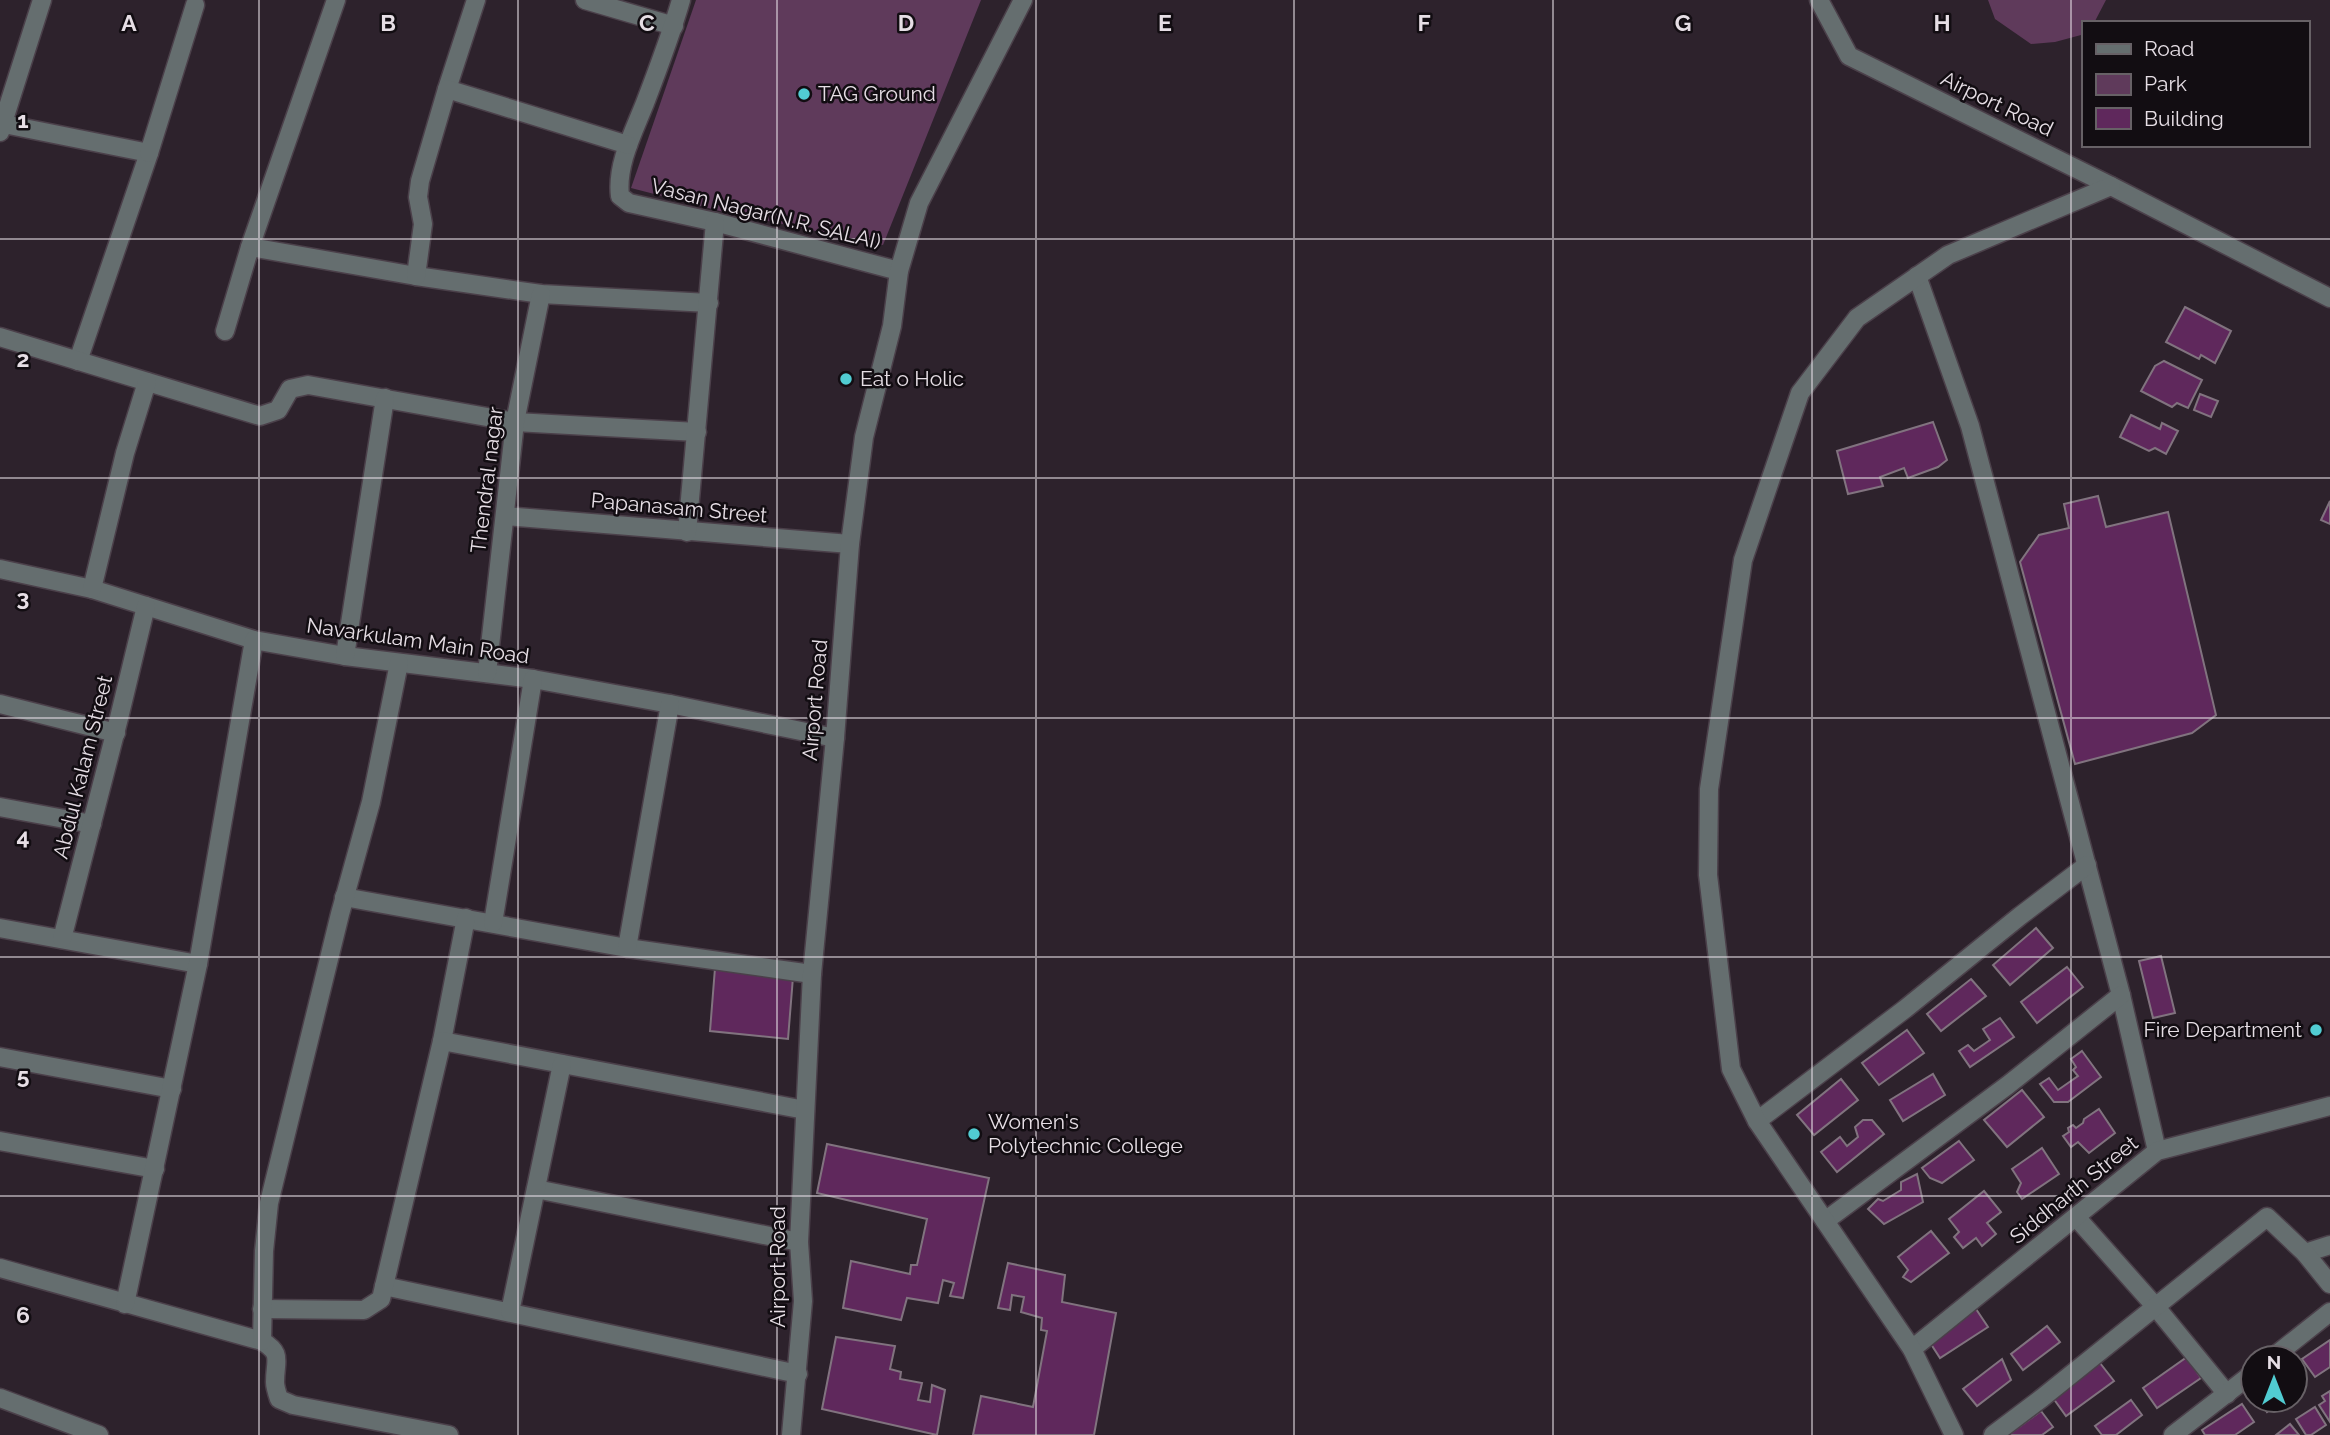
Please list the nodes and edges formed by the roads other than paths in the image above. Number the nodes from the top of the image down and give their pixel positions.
1 (42, 0) edge
2 (336, 0) edge
3 (476, 0) edge
4 (584, 0) edge
5 (681, 0) edge
6 (1023, 0) edge
7 (1819, 0) edge
8 (195, 5) dead end
9 (674, 26) junction
10 (447, 89) junction
11 (2, 128) edge
12 (628, 145) junction
13 (149, 153) junction
14 (2111, 186) junction
15 (715, 222) junction
16 (250, 247) junction
17 (899, 271) junction
18 (416, 276) junction
19 (1917, 276) junction
20 (541, 294) junction
21 (2330, 299) edge
22 (709, 303) junction
23 (225, 331) dead end
24 (0, 337) edge
25 (78, 361) junction
26 (147, 382) junction
27 (385, 398) junction
28 (515, 422) junction
29 (696, 432) junction
30 (505, 516) junction
31 (687, 532) junction
32 (850, 544) junction
33 (0, 569) edge
34 (92, 589) junction
35 (146, 606) junction
36 (254, 640) junction
37 (345, 656) junction
38 (399, 663) junction
39 (487, 673) junction
40 (533, 680) junction
41 (0, 704) edge
42 (670, 704) junction
43 (116, 733) junction
44 (835, 738) junction
45 (0, 807) edge
46 (92, 824) junction
47 (2087, 865) junction
48 (344, 897) junction
49 (466, 918) junction
50 (493, 923) junction
51 (0, 928) edge
52 (62, 939) junction
53 (627, 948) junction
54 (198, 964) junction
55 (812, 975) junction
56 (2121, 995) junction
57 (442, 1041) junction
58 (0, 1057) edge
59 (562, 1064) junction
60 (172, 1089) junction
61 (2330, 1106) edge
62 (805, 1110) junction
63 (1757, 1121) junction
64 (0, 1141) edge
65 (2157, 1152) junction
66 (155, 1168) junction
67 (536, 1189) junction
68 (2076, 1217) junction
69 (1825, 1221) junction
70 (799, 1241) junction
71 (2330, 1245) edge
72 (2305, 1253) junction
73 (0, 1268) edge
74 (2330, 1284) edge
75 (384, 1286) junction
76 (125, 1304) junction
77 (2155, 1306) junction
78 (262, 1309) junction
79 (510, 1312) junction
80 (2330, 1312) edge
81 (262, 1341) junction
82 (2290, 1344) edge
83 (1912, 1349) junction
84 (798, 1374) junction
85 (2239, 1384) edge
86 (2227, 1394) junction
87 (0, 1398) edge
88 (99, 1435) edge
89 (449, 1435) edge
90 (791, 1435) edge
91 (1954, 1435) edge
92 (1993, 1435) edge
93 (2172, 1435) edge

1 - 11 street
2 - 16 street
3 - 10 street
4 - 9 street
5 - 9 street, Vasan Nagar(N.R. SALAI)
6 - 17 street, Airport Road
7 - 14 street, Airport Road
8 - 13 street
9 - 12 street, Vasan Nagar(N.R. SALAI)
10 - 12 street
10 - 18 street
11 - 13 street
12 - 15 street, Vasan Nagar(N.R. SALAI)
13 - 25 street
14 - 19 street
14 - 21 street, Airport Road
15 - 17 street, Vasan Nagar(N.R. SALAI)
15 - 22 street
16 - 18 street
16 - 23 street
17 - 32 street, Airport Road
18 - 20 street
19 - 47 street
19 - 63 street
20 - 22 street
20 - 28 street, Thendral nagar
22 - 29 street
24 - 25 street
25 - 26 street
26 - 27 street
26 - 34 street
27 - 28 street
27 - 37 street
28 - 29 street
28 - 30 street, Thendral nagar
29 - 31 street
30 - 31 street, Papanasam Street
30 - 39 street, Thendral nagar
31 - 32 street, Papanasam Street
32 - 44 street, Airport Road
33 - 34 street, Navarkulam Main Road
34 - 35 street, Navarkulam Main Road
35 - 36 street, Navarkulam Main Road
35 - 43 street, Abdul Kalam Street
36 - 37 street, Navarkulam Main Road
36 - 54 street
37 - 38 street, Navarkulam Main Road
38 - 39 street, Navarkulam Main Road
38 - 48 street
39 - 40 street, Navarkulam Main Road
40 - 42 street, Navarkulam Main Road
40 - 50 street
41 - 43 street
42 - 44 street, Navarkulam Main Road
42 - 53 street
43 - 46 street, Abdul Kalam Street
44 - 55 street, Airport Road
45 - 46 street
46 - 52 street, Abdul Kalam Street
47 - 56 street
47 - 63 street
48 - 49 street
48 - 78 street
49 - 50 street
49 - 57 street
50 - 53 street
51 - 52 street
52 - 54 street
53 - 55 street
54 - 60 street
55 - 62 street, Airport Road
56 - 65 street
56 - 69 street
57 - 59 street
57 - 75 street
58 - 60 street
59 - 62 street
59 - 67 street
60 - 66 street
61 - 65 street, Siddharth Street
62 - 70 street, Airport Road
63 - 69 street
64 - 66 street
65 - 68 street, Siddharth Street
66 - 76 street
67 - 70 street
67 - 79 street
68 - 77 street
68 - 83 street, Siddharth Street
69 - 83 street
70 - 84 street, Airport Road
71 - 72 street
72 - 74 street
72 - 77 street
73 - 76 street
75 - 78 street
75 - 79 street
76 - 81 street
77 - 86 street
77 - 92 street
78 - 81 street
79 - 84 street
80 - 82 street
81 - 89 street
83 - 91 street
84 - 90 street, Airport Road
85 - 86 street
86 - 93 street
87 - 88 street

